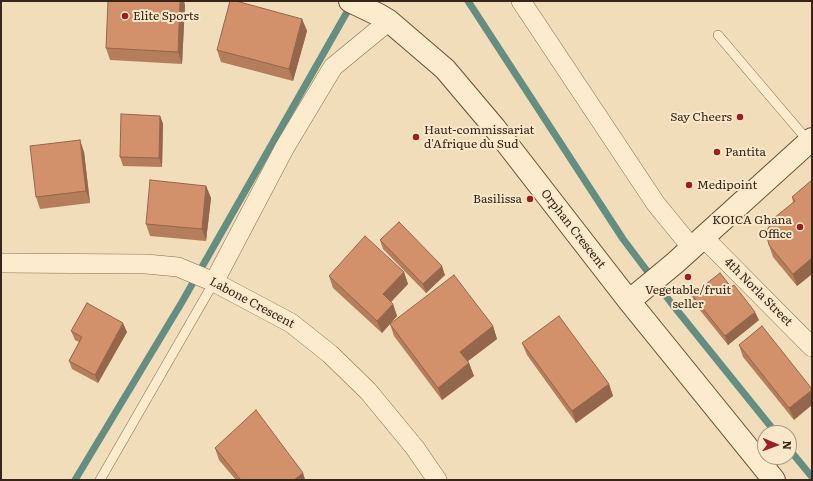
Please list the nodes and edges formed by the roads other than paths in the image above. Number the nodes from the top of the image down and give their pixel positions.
1 (350, 1) edge
2 (521, 1) edge
3 (384, 18) junction
4 (718, 35) dead end
5 (811, 141) edge
6 (697, 242) junction
7 (1, 263) edge
8 (214, 282) junction
9 (636, 295) junction
10 (812, 347) edge
11 (100, 480) edge
12 (437, 480) edge
13 (774, 480) edge

1 - 3 street, Orphan Crescent
2 - 6 street, 4th Norla Street
3 - 8 street
3 - 9 street, Orphan Crescent
4 - 5 lane
5 - 6 street
6 - 9 street
6 - 10 street, 4th Norla Street
7 - 8 street, Labone Crescent
8 - 11 lane
8 - 12 street, Labone Crescent
9 - 13 street, Orphan Crescent

